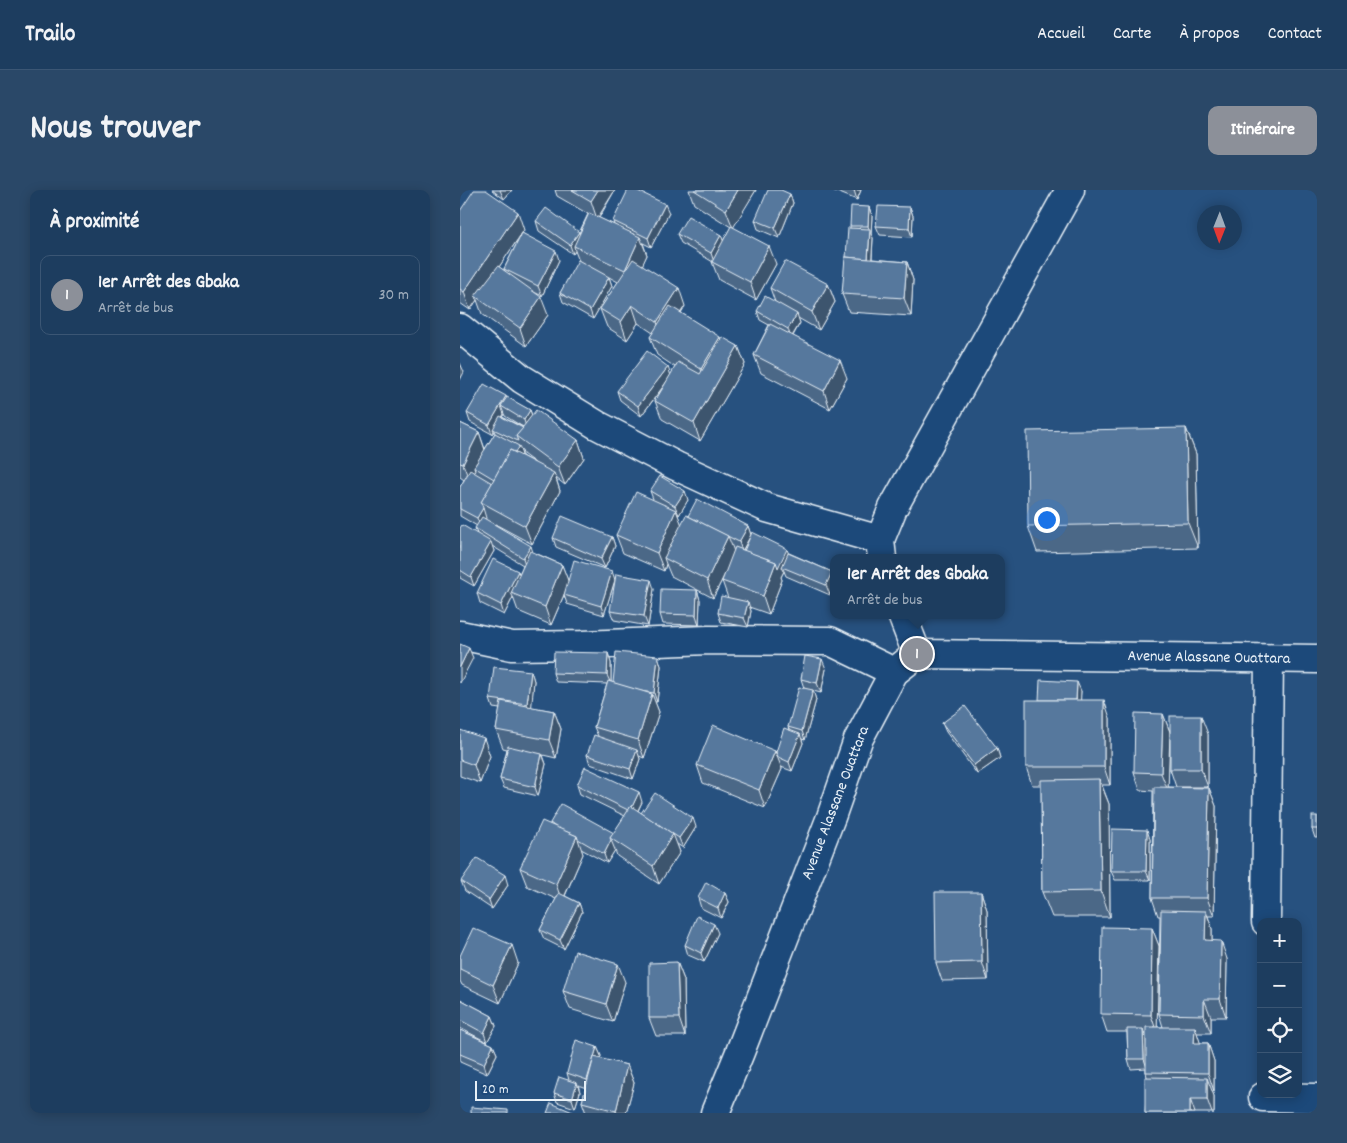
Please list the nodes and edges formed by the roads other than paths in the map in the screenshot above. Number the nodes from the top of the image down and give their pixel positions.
1 (1070, 190) edge
2 (460, 328) edge
3 (881, 549) edge
4 (904, 619) edge
5 (460, 635) edge
6 (917, 654) junction
7 (1269, 659) junction
8 (1317, 659) edge
9 (894, 672) junction
10 (1266, 918) edge
11 (1317, 1098) edge
12 (1263, 1101) edge
13 (715, 1113) edge

1 - 3 street
2 - 3 street
4 - 6 street
5 - 9 street
6 - 7 street, Avenue Alassane Ouattara
6 - 9 street, Avenue Alassane Ouattara
7 - 8 street, Avenue Alassane Ouattara
7 - 10 street
9 - 13 street, Avenue Alassane Ouattara
11 - 12 street

